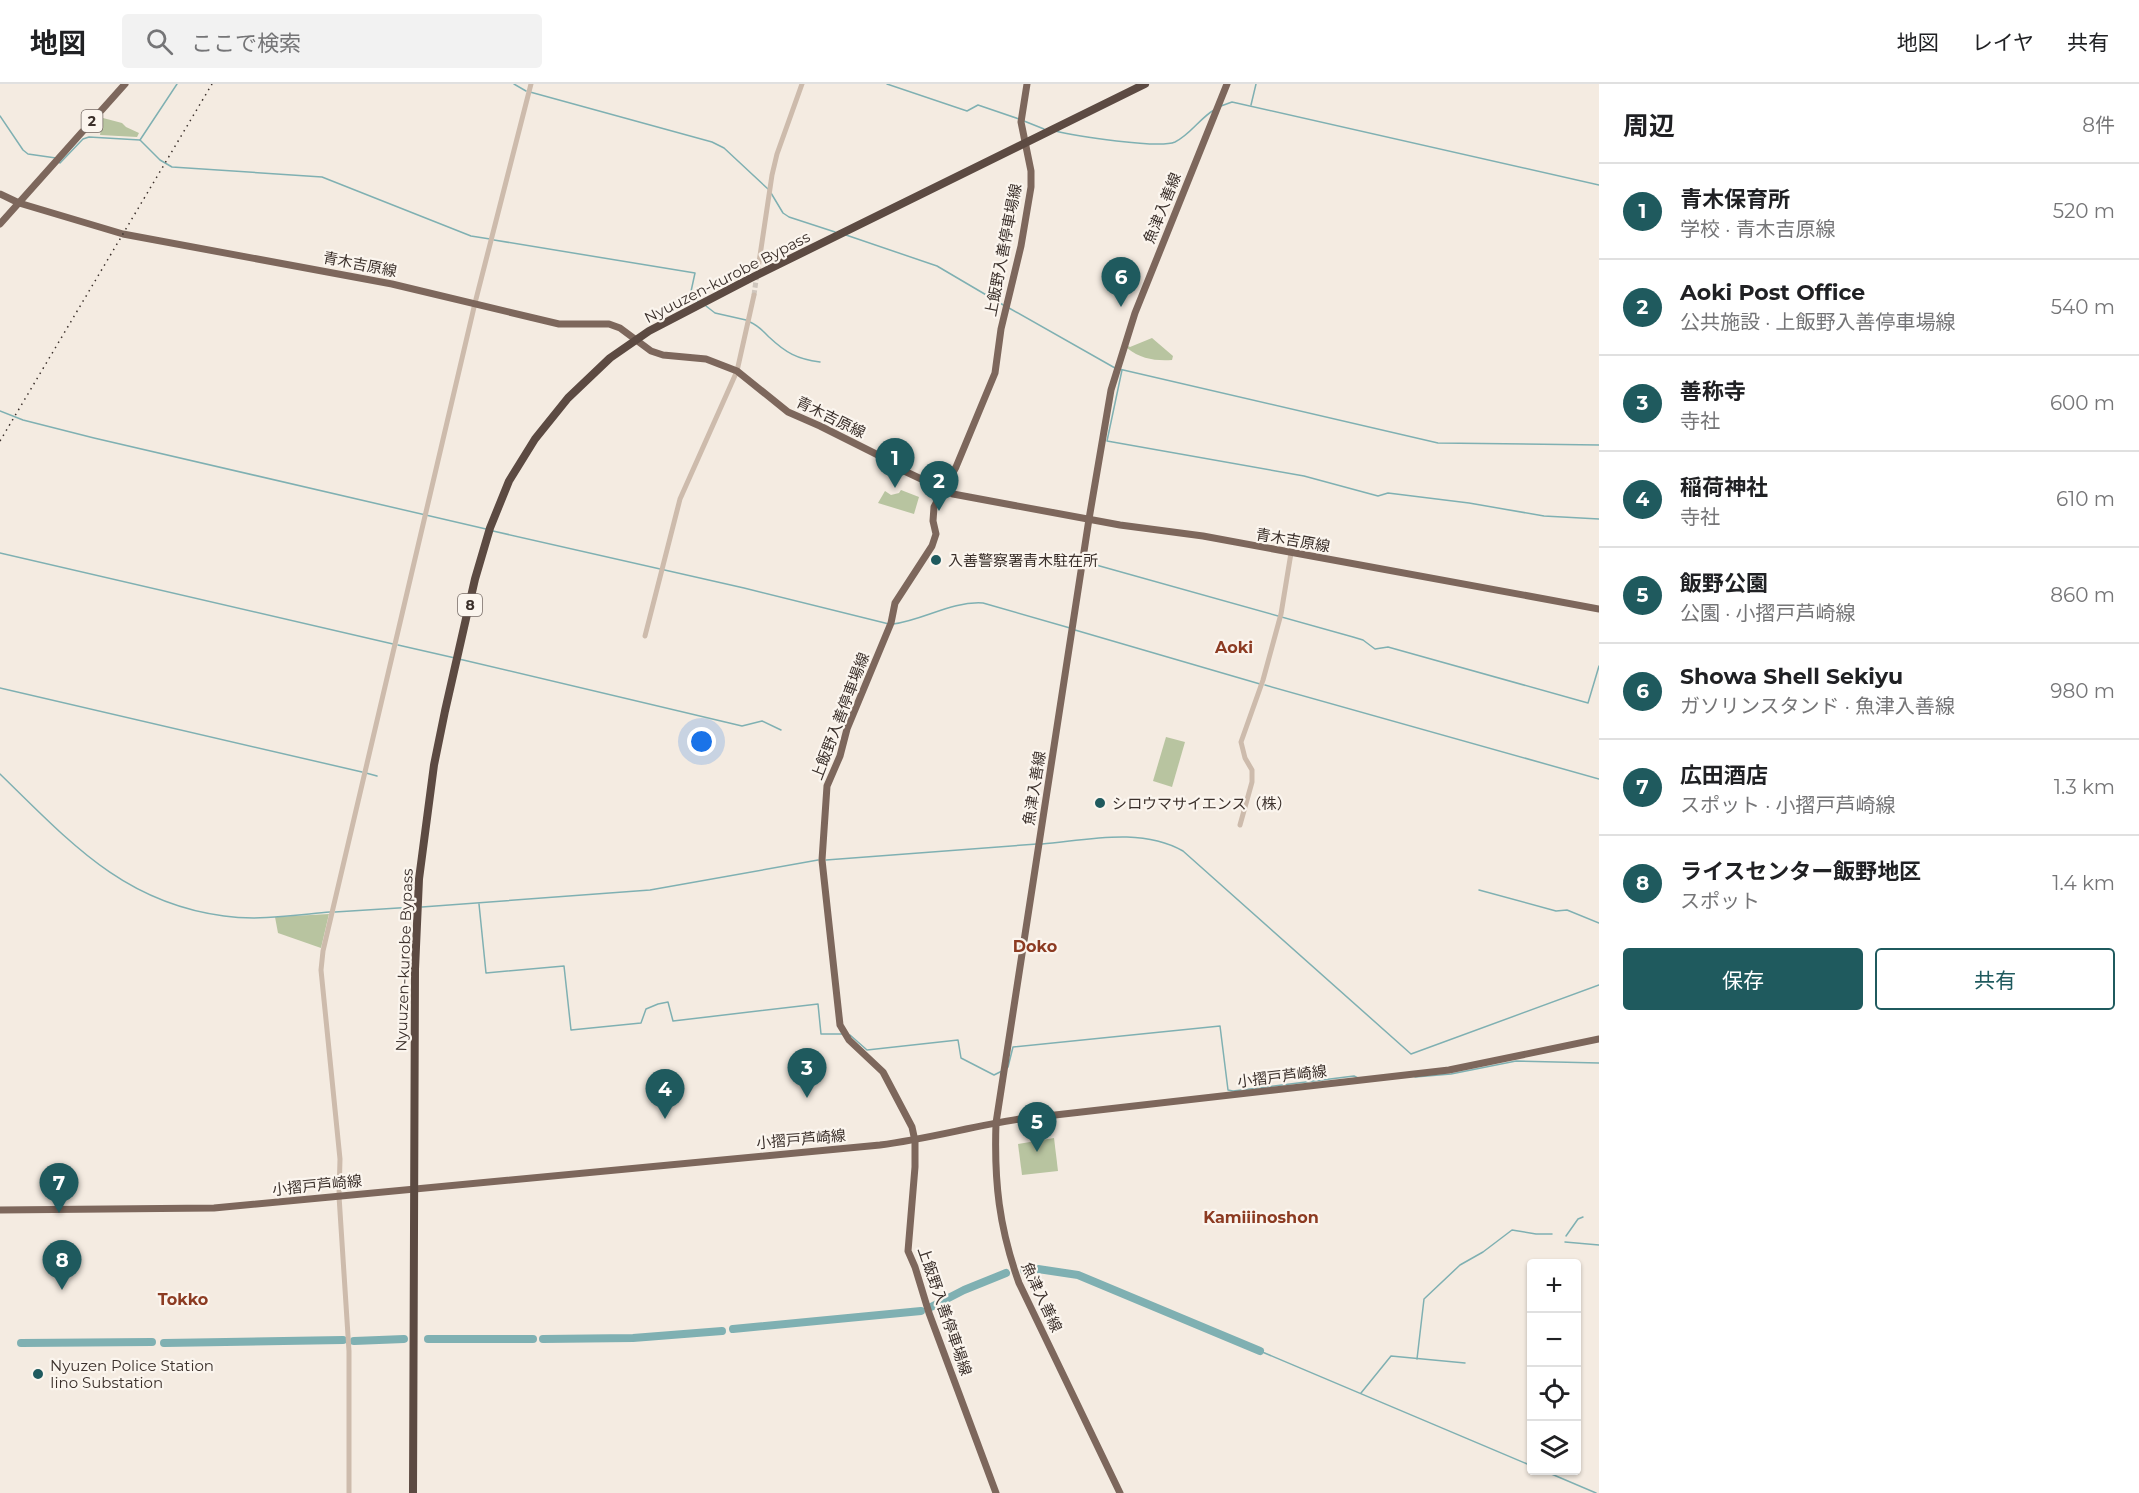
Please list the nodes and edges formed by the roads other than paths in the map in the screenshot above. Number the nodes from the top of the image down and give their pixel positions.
1 (125, 84) edge
2 (531, 84) edge
3 (802, 84) edge
4 (1027, 84) edge
5 (1145, 84) edge
6 (1227, 84) edge
7 (1026, 143) junction
8 (0, 194) edge
9 (19, 203) junction
10 (0, 224) edge
11 (758, 269) tunnel mouth
12 (754, 295) tunnel mouth
13 (475, 303) junction
14 (636, 340) junction
15 (737, 371) junction
16 (944, 490) junction
17 (1089, 519) junction
18 (1291, 553) junction
19 (1599, 609) edge
20 (645, 636) dead end
21 (1240, 825) dead end
22 (1599, 1039) edge
23 (996, 1123) junction
24 (915, 1141) junction
25 (414, 1189) junction
26 (339, 1196) junction
27 (0, 1210) edge
28 (349, 1493) edge
29 (413, 1493) edge
30 (996, 1493) edge
31 (1120, 1493) edge

1 - 9 main road, 2
2 - 13 street
3 - 11 street
4 - 7 main road, 上飯野入善停車場線
5 - 7 highway, Nyuuzen-kurobe Bypass / 8
6 - 17 main road, 魚津入善線
7 - 14 highway, Nyuuzen-kurobe Bypass / 8
7 - 16 main road, 上飯野入善停車場線
8 - 9 main road, 青木吉原線
9 - 10 main road, 2
9 - 13 main road, 青木吉原線
12 - 15 street
13 - 14 main road, 青木吉原線
13 - 26 street
14 - 15 main road, 青木吉原線
14 - 25 highway, Nyuuzen-kurobe Bypass / 8
15 - 16 main road, 青木吉原線
15 - 20 street
16 - 17 main road, 青木吉原線
16 - 24 main road, 上飯野入善停車場線
17 - 18 main road, 青木吉原線
17 - 23 main road, 魚津入善線
18 - 19 main road, 青木吉原線
18 - 21 street
22 - 23 main road, 小摺戸芦崎線
23 - 24 main road, 小摺戸芦崎線
23 - 31 main road, 魚津入善線
24 - 25 main road, 小摺戸芦崎線
24 - 30 main road, 上飯野入善停車場線
25 - 26 main road, 小摺戸芦崎線
25 - 29 highway, Nyuuzen-kurobe Bypass / 8
26 - 27 main road, 小摺戸芦崎線
26 - 28 street

